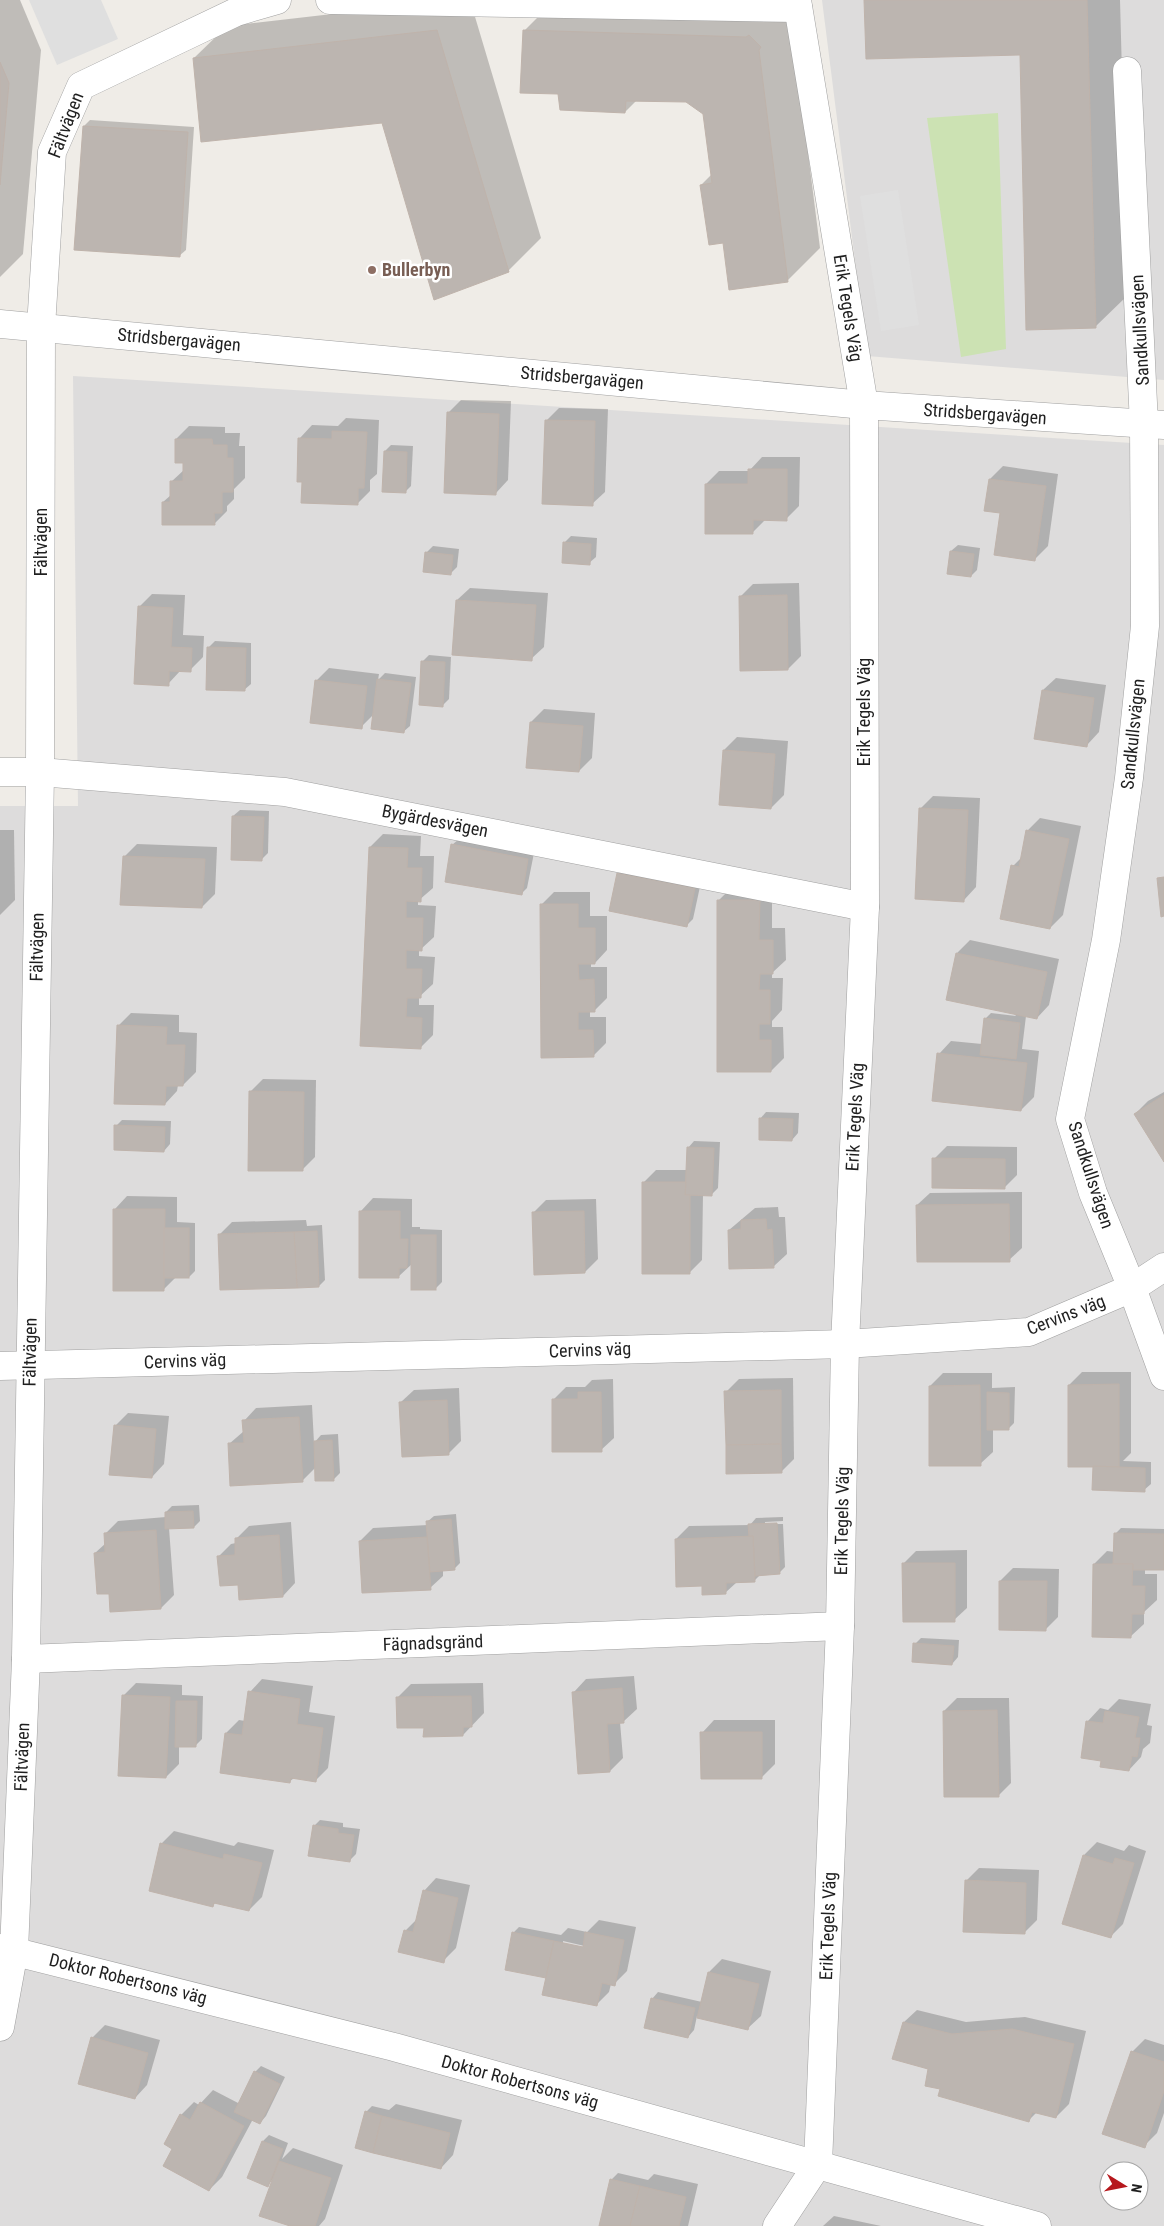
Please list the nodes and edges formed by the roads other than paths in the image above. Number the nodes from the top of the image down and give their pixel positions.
1 (277, 0) edge
2 (330, 0) edge
3 (797, 4) edge
4 (1127, 71) dead end
5 (0, 324) edge
6 (41, 327) junction
7 (864, 405) junction
8 (1154, 425) edge
9 (0, 772) edge
10 (40, 772) junction
11 (865, 906) junction
12 (1164, 1267) edge
13 (1132, 1288) junction
14 (845, 1344) junction
15 (0, 1366) edge
16 (30, 1366) junction
17 (1164, 1376) edge
18 (840, 1626) junction
19 (26, 1659) junction
20 (7, 1950) edge
21 (0, 2027) edge
22 (818, 2164) junction
23 (777, 2226) edge
24 (1037, 2226) edge

1 - 6 street, Fältvägen
2 - 3 street
3 - 7 street, Erik Tegels Väg
4 - 8 street, Sandkullsvägen
5 - 6 street, Stridsbergavägen
6 - 7 street, Stridsbergavägen
6 - 10 street, Fältvägen
7 - 8 street, Stridsbergavägen
7 - 11 street, Erik Tegels Väg
8 - 13 street, Sandkullsvägen
9 - 10 street, Bygärdesvägen
10 - 11 street, Bygärdesvägen
10 - 16 street, Fältvägen
11 - 14 street, Erik Tegels Väg
12 - 13 street, Cervins väg
13 - 14 street, Cervins väg
13 - 17 street, Sandkullsvägen
14 - 16 street, Cervins väg
14 - 18 street, Erik Tegels Väg
15 - 16 street, Cervins väg
16 - 19 street, Fältvägen
18 - 19 street, Fägnadsgränd
18 - 22 street, Erik Tegels Väg
19 - 20 street, Fältvägen
20 - 21 street, Fältvägen
20 - 22 street, Doktor Robertsons väg
22 - 23 street
22 - 24 street, Doktor Robertsons väg

